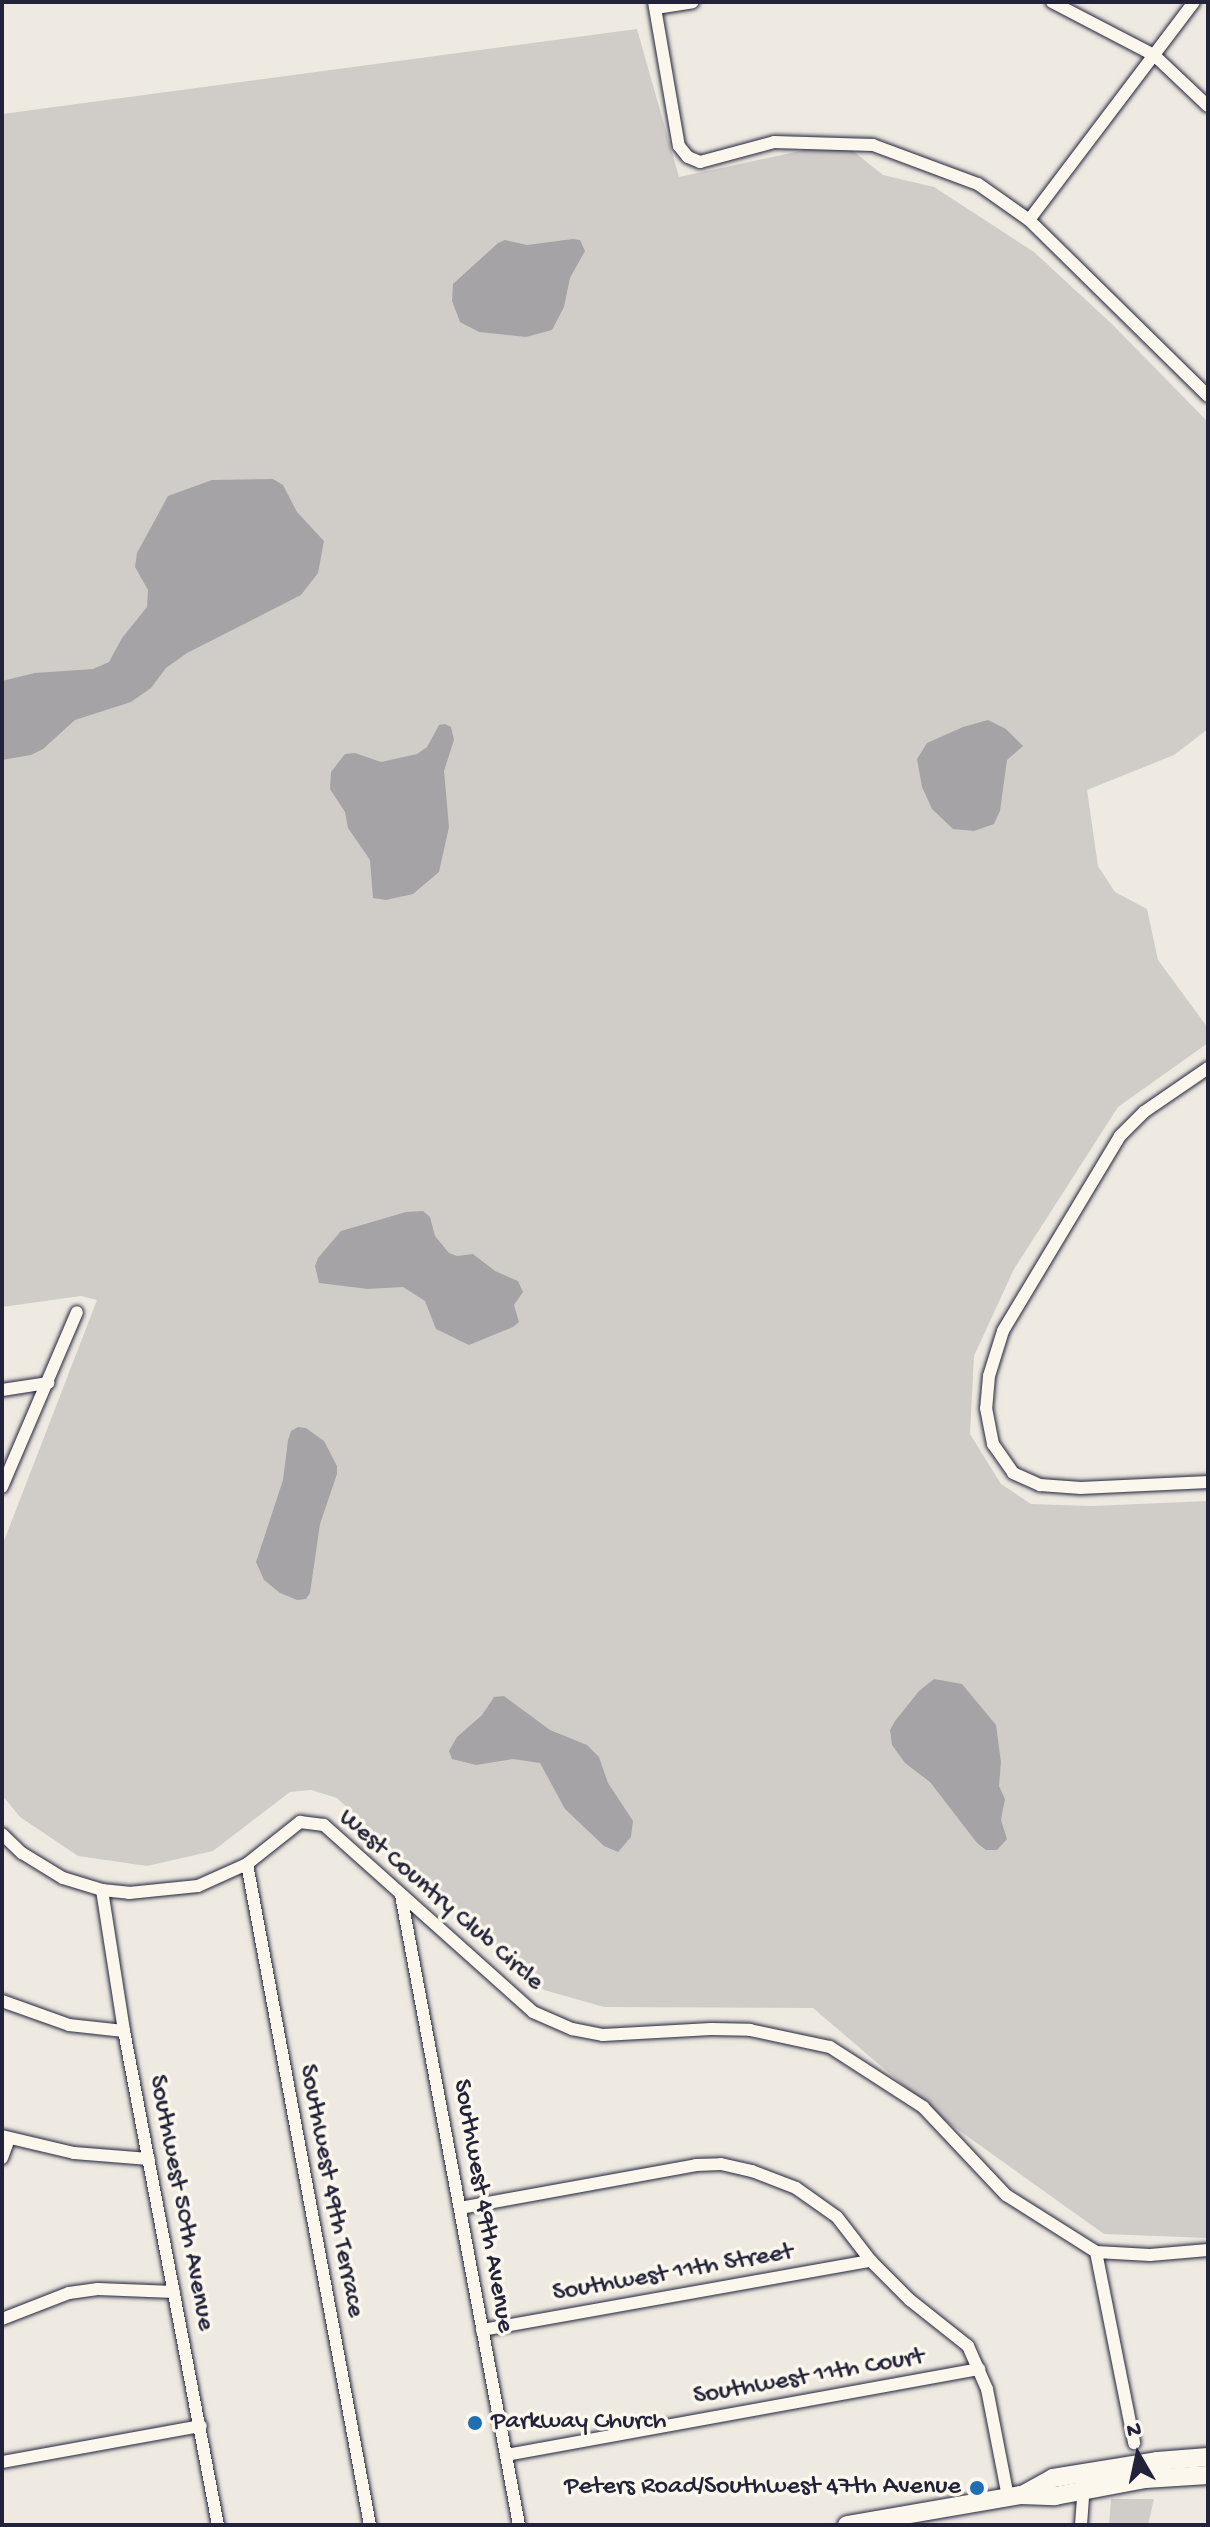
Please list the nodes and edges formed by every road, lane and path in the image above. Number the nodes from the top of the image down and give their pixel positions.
1 (693, 2) edge
2 (1052, 2) edge
3 (1194, 2) edge
4 (655, 5) edge
5 (1154, 55) junction
6 (1208, 106) edge
7 (1029, 220) junction
8 (1208, 396) edge
9 (1208, 1068) edge
10 (77, 1312) dead end
11 (48, 1383) junction
12 (2, 1390) edge
13 (1208, 1482) edge
14 (2, 1487) edge
15 (2, 1834) edge
16 (247, 1864) junction
17 (102, 1890) junction
18 (401, 1895) junction
19 (2, 2001) edge
20 (124, 2031) junction
21 (6, 2138) edge
22 (2, 2158) edge
23 (149, 2159) junction
24 (460, 2208) junction
25 (1208, 2250) edge
26 (1096, 2252) junction
27 (871, 2261) junction
28 (174, 2292) junction
29 (2, 2319) edge
30 (482, 2330) junction
31 (979, 2369) junction
32 (201, 2426) junction
33 (1134, 2443) dead end
34 (506, 2455) junction
35 (1208, 2457) edge
36 (2, 2462) edge
37 (1208, 2475) edge
38 (1084, 2482) junction
39 (1014, 2496) junction
40 (218, 2525) edge
41 (370, 2525) edge
42 (519, 2525) edge
43 (847, 2525) edge
44 (1081, 2525) edge

1 - 4 street
2 - 5 street
3 - 5 street
4 - 7 street
5 - 6 street
5 - 7 street
7 - 8 street
9 - 13 street
10 - 11 street
11 - 12 street
11 - 14 street
15 - 17 street, West Country Club Circle
16 - 17 street, West Country Club Circle
16 - 18 street, West Country Club Circle
16 - 41 street, Southwest 49th Terrace
17 - 20 street, Southwest 50th Avenue
18 - 24 street, Southwest 49th Avenue
18 - 26 street, West Country Club Circle
19 - 20 street
20 - 23 street, Southwest 50th Avenue
21 - 22 street
21 - 23 street
23 - 28 street, Southwest 50th Avenue
24 - 27 street
24 - 30 street, Southwest 49th Avenue
25 - 26 street
26 - 33 street
27 - 30 street, Southwest 11th Street
27 - 31 street
28 - 29 street
28 - 32 street, Southwest 50th Avenue
30 - 34 street, Southwest 49th Avenue
31 - 34 street, Southwest 11th Court
31 - 39 street
32 - 36 street
32 - 40 street, Southwest 50th Avenue
34 - 42 street, Southwest 49th Avenue
35 - 38 main road
37 - 38 main road
38 - 39 main road
38 - 44 street
39 - 43 main road

